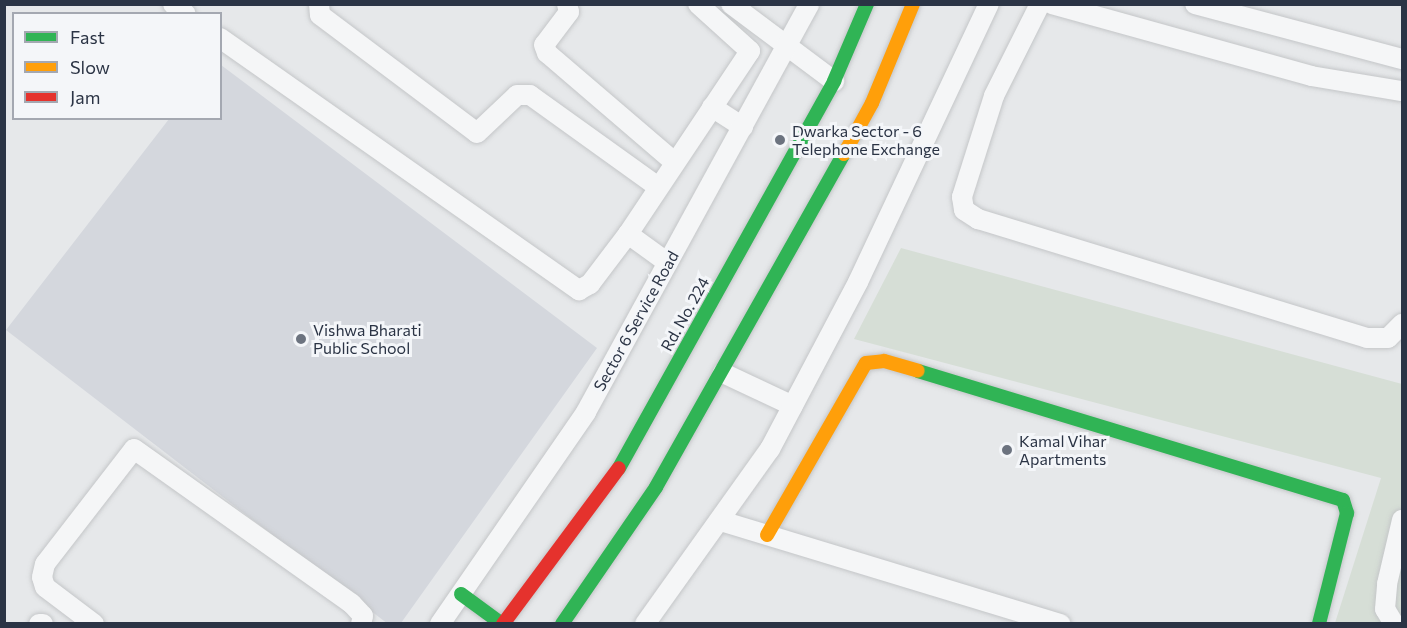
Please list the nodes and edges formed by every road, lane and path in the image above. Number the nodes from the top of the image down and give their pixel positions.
1 (319, 4) edge
2 (567, 4) edge
3 (698, 4) edge
4 (731, 4) edge
5 (809, 4) edge
6 (867, 4) edge
7 (913, 4) edge
8 (989, 4) edge
9 (1040, 4) edge
10 (1052, 4) edge
11 (1195, 4) edge
12 (222, 39) edge
13 (787, 47) junction
14 (1402, 59) edge
15 (834, 81) junction
16 (1402, 91) edge
17 (712, 107) junction
18 (743, 127) junction
19 (674, 162) junction
20 (658, 187) junction
21 (628, 234) junction
22 (668, 263) junction
23 (1402, 324) edge
24 (723, 373) junction
25 (793, 406) junction
26 (1402, 520) edge
27 (721, 521) junction
28 (768, 535) junction
29 (461, 594) junction
30 (94, 624) edge
31 (361, 624) edge
32 (440, 624) edge
33 (503, 624) edge
34 (562, 624) edge
35 (645, 624) edge
36 (1061, 624) edge
37 (1319, 624) edge
38 (1394, 624) edge

1 - 20 street
2 - 19 street
3 - 17 street
4 - 13 street
5 - 13 street, Sector 6 Service Road
6 - 15 main road, Rd. No. 224
7 - 24 main road
8 - 25 street
9 - 23 street
10 - 16 street
11 - 14 street
12 - 21 street
13 - 15 street
13 - 18 street, Sector 6 Service Road
15 - 33 main road, Rd. No. 224
17 - 18 street
17 - 19 street
18 - 22 street, Sector 6 Service Road
19 - 20 street
20 - 21 street
21 - 22 street
22 - 29 street, Sector 6 Service Road
24 - 25 street
24 - 34 main road
25 - 27 street
26 - 38 street
27 - 28 street
27 - 35 street
28 - 36 street
28 - 37 main road
29 - 32 street, Sector 6 Service Road
29 - 33 main road
30 - 31 street

